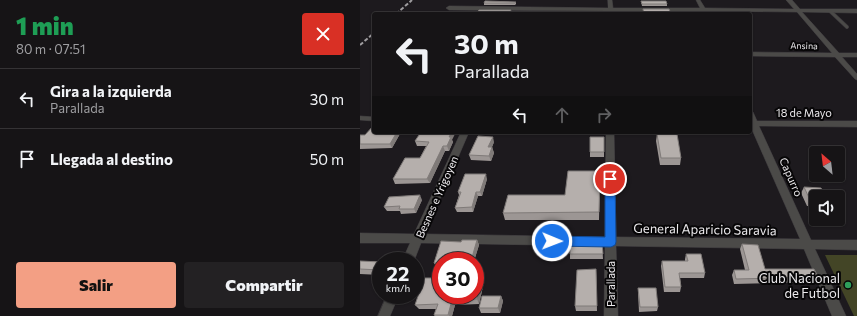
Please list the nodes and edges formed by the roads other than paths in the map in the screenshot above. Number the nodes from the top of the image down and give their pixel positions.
1 (610, 0) edge
2 (698, 0) edge
3 (789, 0) edge
4 (449, 8) dead end
5 (519, 9) edge
6 (798, 10) junction
7 (830, 11) junction
8 (857, 11) edge
9 (611, 12) edge
10 (704, 12) edge
11 (847, 26) dead end
12 (752, 54) edge
13 (837, 55) junction
14 (857, 55) edge
15 (857, 78) edge
16 (360, 118) edge
17 (372, 119) edge
18 (752, 120) edge
19 (752, 122) edge
20 (857, 124) edge
21 (464, 134) edge
22 (610, 134) edge
23 (360, 238) edge
24 (418, 239) junction
25 (611, 242) junction
26 (807, 244) junction
27 (857, 245) edge
28 (412, 252) edge
29 (390, 304) edge
30 (384, 316) edge
31 (611, 316) edge
32 (839, 316) edge

1 - 9 street
2 - 10 street
3 - 6 street
4 - 5 street
5 - 9 street
6 - 7 street
6 - 10 street
6 - 13 street
7 - 8 street
7 - 11 lane
9 - 10 street
12 - 13 street, Ansina
13 - 14 street, Ansina
13 - 15 street
16 - 17 street
18 - 20 street, 18 de Mayo
19 - 26 street, Capurro
21 - 24 street, Besnes e Yrigoyen
22 - 25 street, Parallada
23 - 24 street, General Aparicio Saravia
24 - 25 street, General Aparicio Saravia
24 - 28 street, Besnes e Yrigoyen
25 - 26 street, General Aparicio Saravia
25 - 31 street, Parallada
26 - 27 street, General Aparicio Saravia
26 - 32 street, Capurro
29 - 30 street

